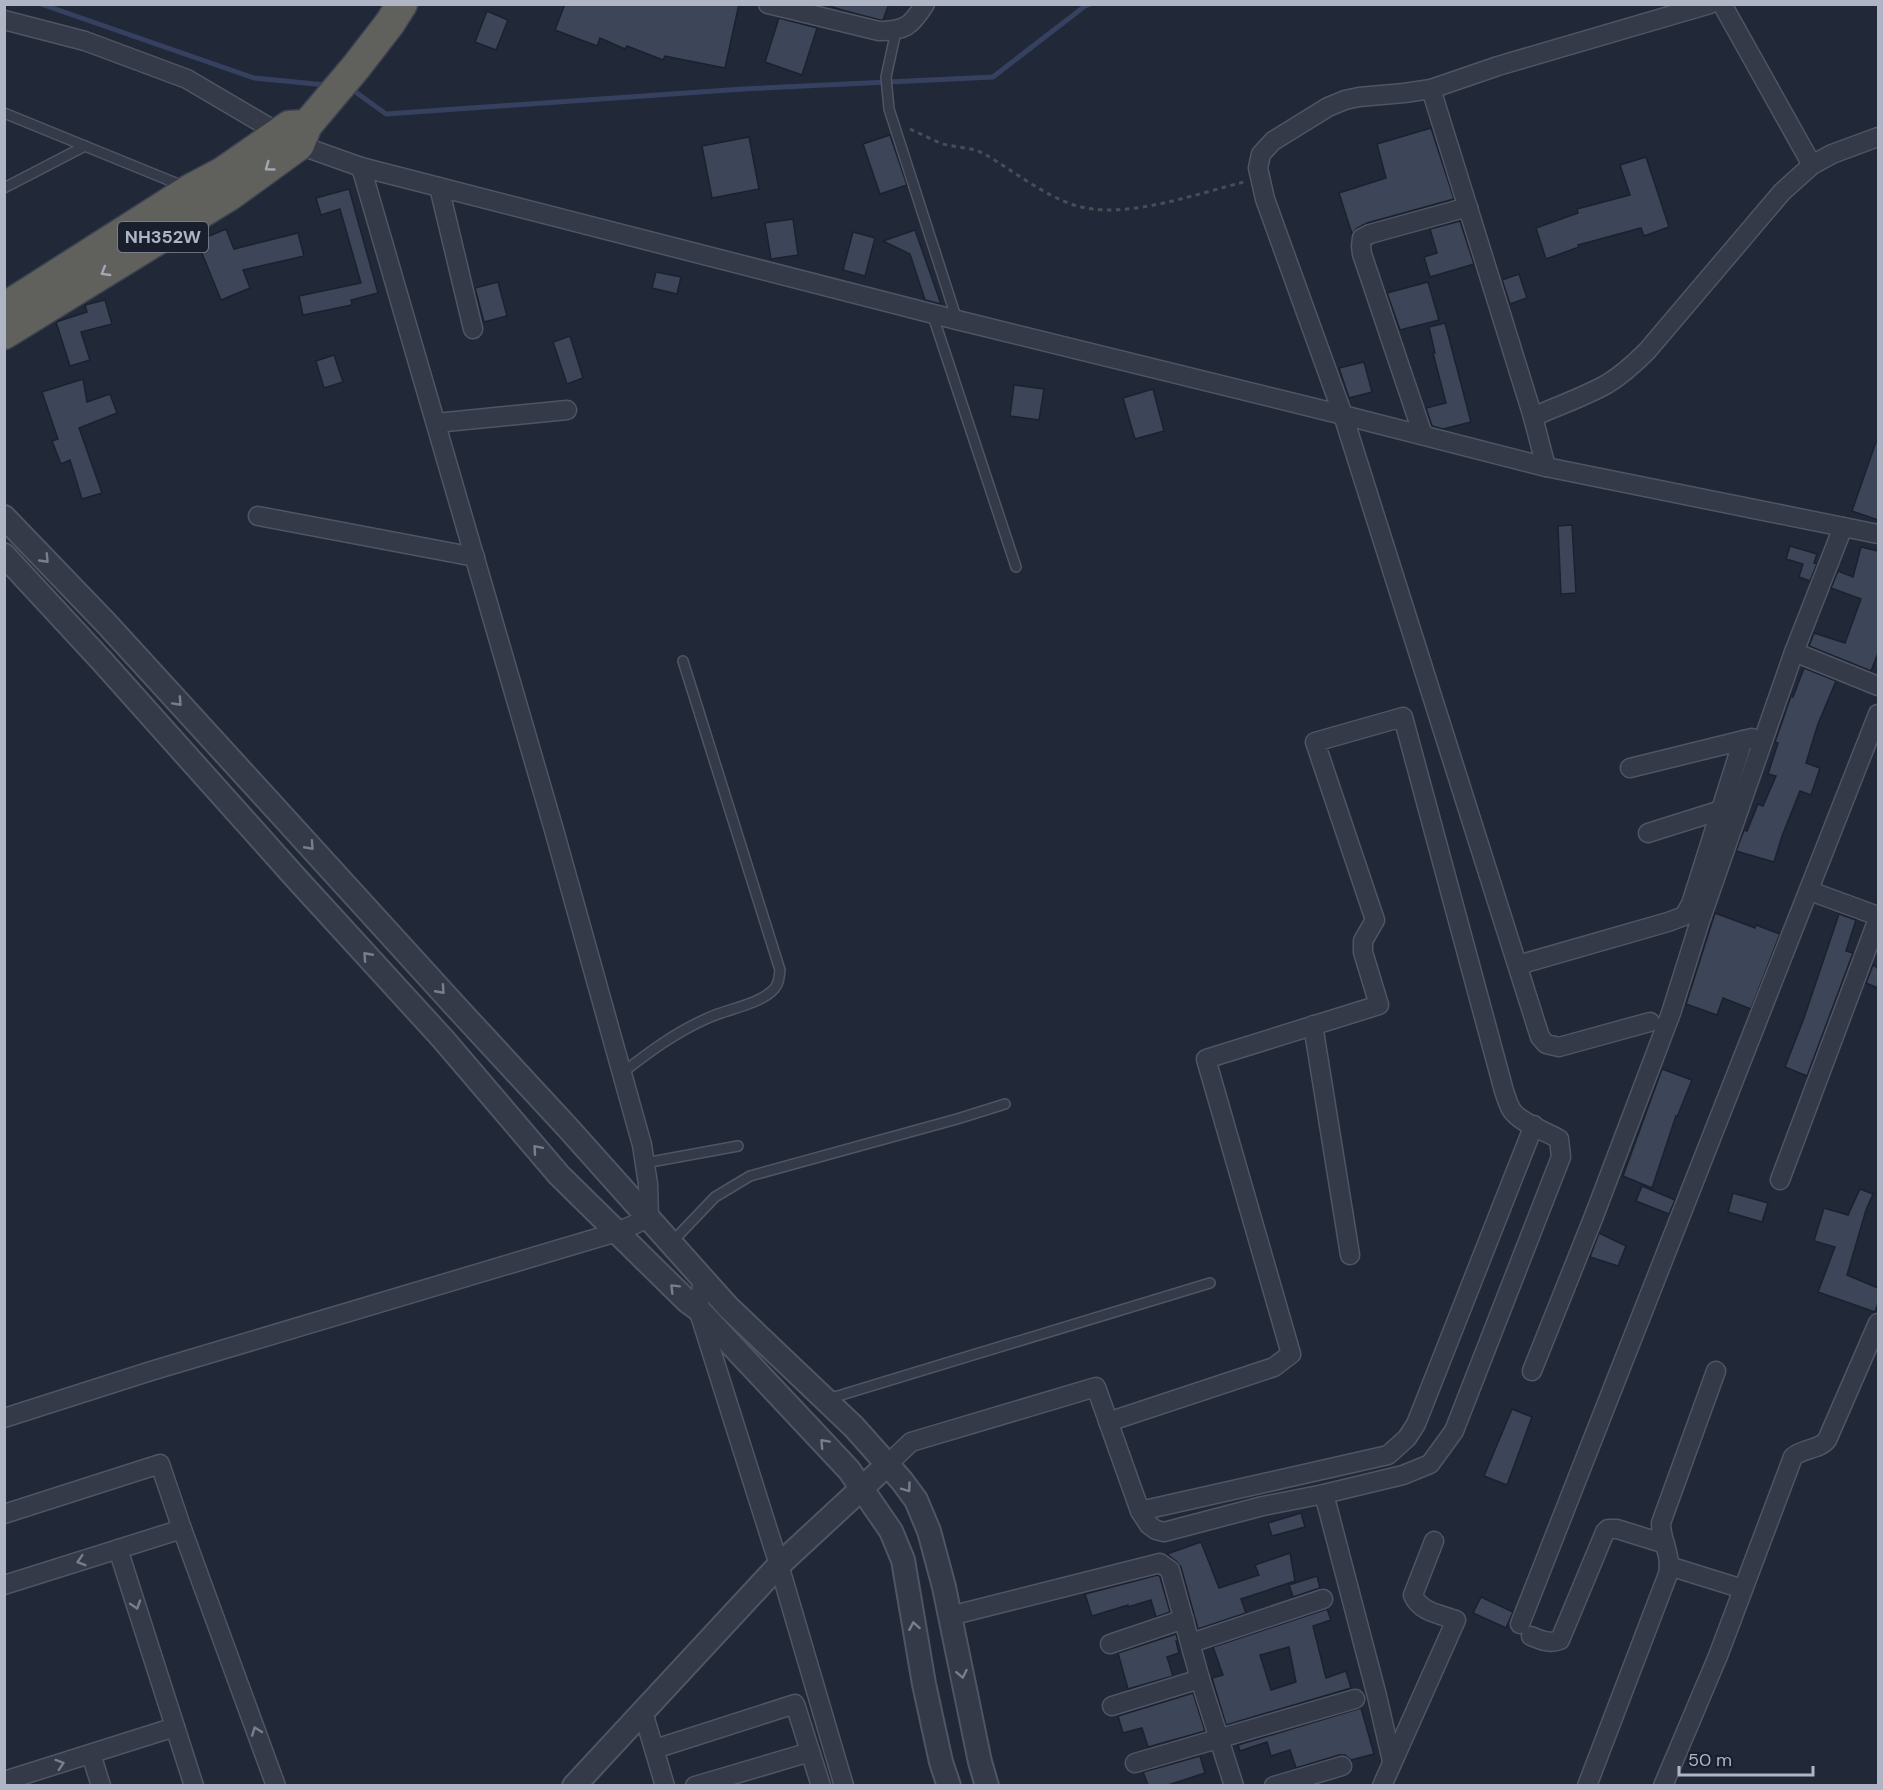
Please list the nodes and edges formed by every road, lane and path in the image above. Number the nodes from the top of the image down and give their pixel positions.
1 (402, 4) edge
2 (768, 4) edge
3 (925, 4) edge
4 (1710, 4) edge
5 (1722, 4) edge
6 (4, 20) edge
7 (896, 31) junction
8 (1431, 88) junction
9 (4, 113) edge
10 (892, 121) junction
11 (301, 128) junction
12 (1878, 137) edge
13 (85, 146) junction
14 (1812, 165) junction
15 (361, 167) junction
16 (1259, 178) junction
17 (439, 187) junction
18 (4, 189) edge
19 (191, 189) junction
20 (1468, 207) junction
21 (4, 308) edge
22 (932, 313) junction
23 (957, 320) junction
24 (473, 329) dead end
25 (4, 334) edge
26 (567, 410) dead end
27 (1343, 415) junction
28 (1533, 417) junction
29 (436, 423) junction
30 (1423, 435) junction
31 (1546, 467) junction
32 (258, 516) dead end
33 (4, 517) edge
34 (1843, 527) junction
35 (1878, 534) edge
36 (4, 555) edge
37 (475, 556) junction
38 (1016, 567) dead end
39 (1794, 652) junction
40 (683, 661) dead end
41 (1878, 686) edge
42 (1878, 714) edge
43 (1630, 768) dead end
44 (1721, 810) junction
45 (1647, 833) dead end
46 (1810, 891) junction
47 (1878, 918) edge
48 (1518, 965) junction
49 (1650, 1022) dead end
50 (1313, 1025) junction
51 (622, 1073) junction
52 (1005, 1104) dead end
53 (1534, 1125) junction
54 (738, 1146) dead end
55 (645, 1163) junction
56 (1780, 1180) dead end
57 (649, 1218) junction
58 (617, 1232) junction
59 (671, 1243) junction
60 (1350, 1255) dead end
61 (703, 1280) junction
62 (1210, 1283) dead end
63 (698, 1309) junction
64 (1878, 1323) edge
65 (1532, 1371) dead end
66 (1716, 1371) dead end
67 (826, 1400) junction
68 (4, 1418) edge
69 (1108, 1422) junction
70 (888, 1464) junction
71 (861, 1488) junction
72 (1324, 1494) junction
73 (1140, 1511) junction
74 (4, 1514) edge
75 (182, 1529) junction
76 (1434, 1541) dead end
77 (1665, 1544) junction
78 (118, 1549) junction
79 (779, 1565) junction
80 (1669, 1566) junction
81 (4, 1585) edge
82 (1743, 1589) junction
83 (1323, 1599) dead end
84 (950, 1616) junction
85 (1184, 1619) junction
86 (1191, 1643) junction
87 (1110, 1644) dead end
88 (1200, 1679) junction
89 (1355, 1699) dead end
90 (1112, 1706) dead end
91 (643, 1712) junction
92 (175, 1726) junction
93 (1219, 1738) junction
94 (655, 1749) junction
95 (810, 1752) junction
96 (91, 1754) junction
97 (1392, 1761) junction
98 (1136, 1763) dead end
99 (1342, 1766) dead end
100 (750, 1778) edge
101 (4, 1781) edge
102 (271, 1784) edge
103 (101, 1785) edge
104 (194, 1785) edge
105 (574, 1785) edge
106 (664, 1785) edge
107 (695, 1785) edge
108 (821, 1785) edge
109 (844, 1785) edge
110 (949, 1785) edge
111 (987, 1785) edge
112 (1234, 1785) edge
113 (1274, 1785) edge
114 (1382, 1785) edge
115 (1587, 1785) edge
116 (1663, 1785) edge

1 - 11 highway, NH352W
2 - 7 street
3 - 7 street
4 - 8 street
5 - 14 street
6 - 11 street
7 - 10 lane
8 - 16 street
8 - 20 street
9 - 13 lane
10 - 16 path
10 - 23 lane
11 - 15 street
11 - 19 highway, NH352W
11 -> 25 highway, NH352W
12 - 14 street
13 - 18 lane
13 - 19 lane
14 - 28 street
15 - 17 street
15 - 29 street
16 - 27 street
17 - 22 street
17 - 24 street
19 - 21 highway, NH352W
20 - 28 street
20 - 30 street
22 - 23 street
22 - 38 lane
23 - 27 street
26 - 29 street
27 - 30 street
27 - 48 street
28 - 31 street
29 - 37 street
30 - 31 street
31 - 34 street
32 - 37 street
33 -> 57 street
34 - 35 street
34 - 39 street
58 -> 36 street
37 - 51 street
39 - 41 street
39 - 65 street
40 - 51 lane
42 - 46 street
43 - 44 street
44 - 45 street
44 - 48 street
46 - 47 street
46 - 77 street
47 - 56 street
48 - 49 street
50 - 53 street
50 - 60 street
50 - 69 street
51 - 55 street
52 - 59 lane
53 - 72 street
53 - 73 street
54 - 55 lane
55 - 57 street
57 - 58 street
57 - 59 street
63 -> 58 street
58 - 68 street
59 - 61 street
61 - 63 street
61 - 67 street
62 - 67 lane
71 -> 63 street
63 - 79 street
64 - 82 street
66 - 77 street
67 - 70 street
69 - 70 street
69 - 73 street
70 - 71 street
70 -> 84 street
71 - 79 street
110 -> 71 street
72 - 73 street
72 - 97 street
74 - 75 street
75 - 78 street
102 -> 75 street
76 - 97 street
77 - 80 street
78 -> 81 street
78 -> 92 street
79 - 91 street
79 - 109 street
80 - 82 street
80 - 115 street
82 - 116 street
83 - 86 street
84 - 85 street
84 -> 111 street
85 - 86 street
85 - 87 street
86 - 88 street
88 - 90 street
88 - 93 street
89 - 93 street
91 - 94 street
91 - 105 street
92 - 96 street
92 - 104 street
93 - 98 street
93 - 112 street
94 - 95 street
94 - 106 street
95 - 100 street
95 - 108 street
101 -> 96 street
96 - 103 street
97 - 114 street
99 - 113 street
100 - 107 street

